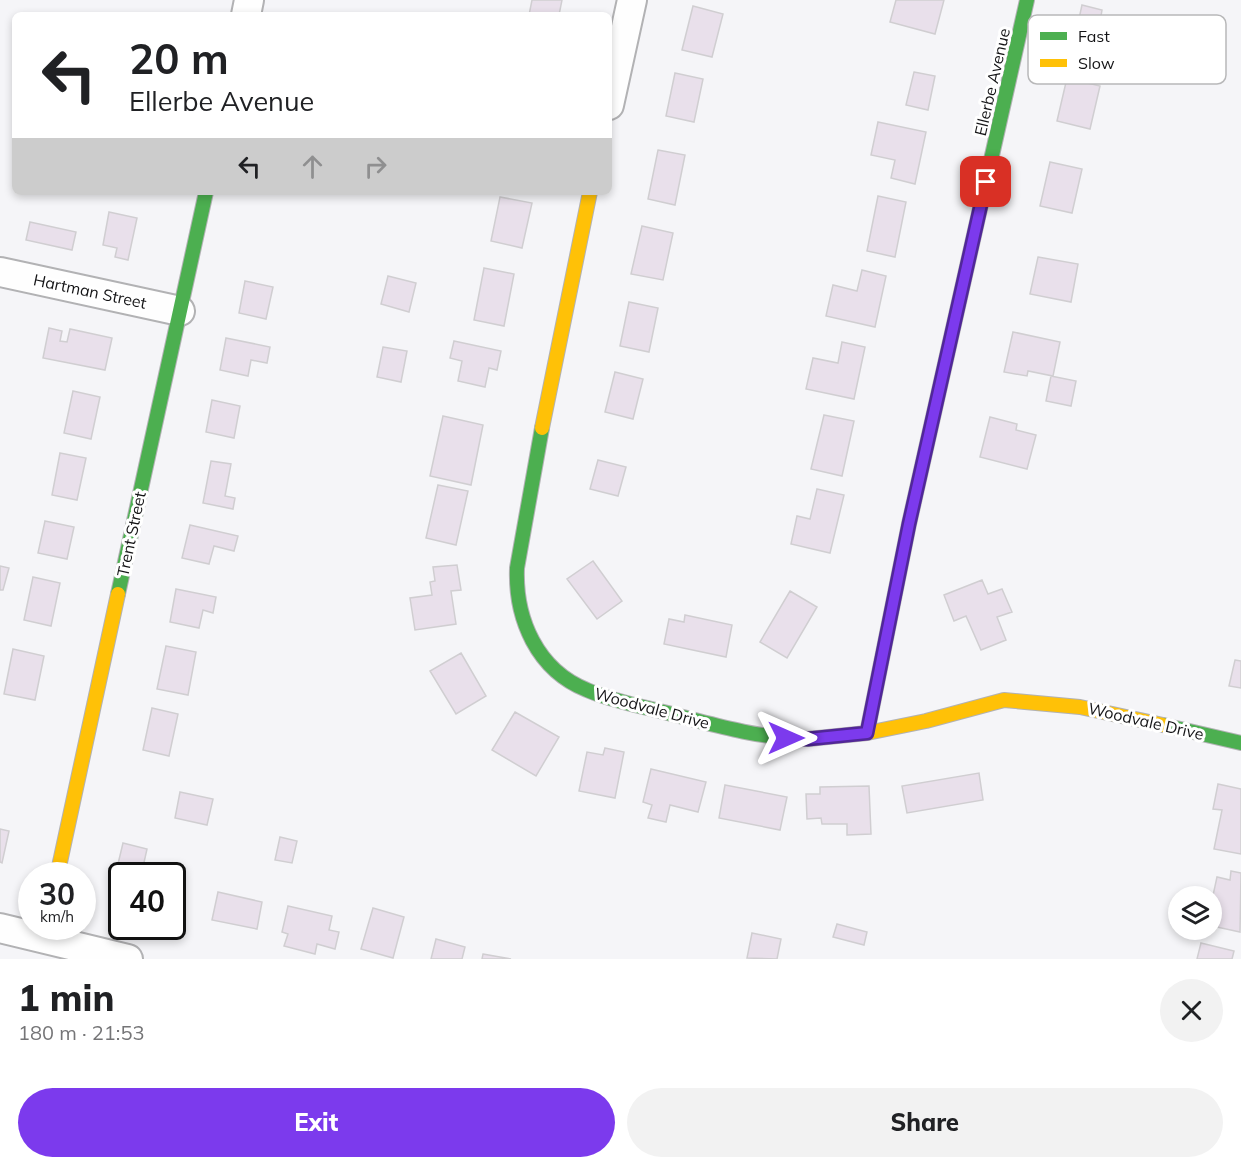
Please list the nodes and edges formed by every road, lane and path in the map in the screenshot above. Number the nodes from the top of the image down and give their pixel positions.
1 (632, 0) edge
2 (1027, 0) edge
3 (612, 91) edge
4 (205, 195) edge
5 (589, 195) edge
6 (0, 272) edge
7 (180, 311) junction
8 (867, 733) junction
9 (1241, 743) edge
10 (60, 862) edge
11 (0, 928) edge
12 (18, 930) edge
13 (70, 940) edge
14 (128, 959) edge

1 - 3 street
2 - 8 street, Ellerbe Avenue
4 - 7 street, Trent Street
5 - 8 street, Woodvale Drive
6 - 7 street, Hartman Street
7 - 10 street, Trent Street
8 - 9 street, Woodvale Drive
11 - 12 street
13 - 14 street

